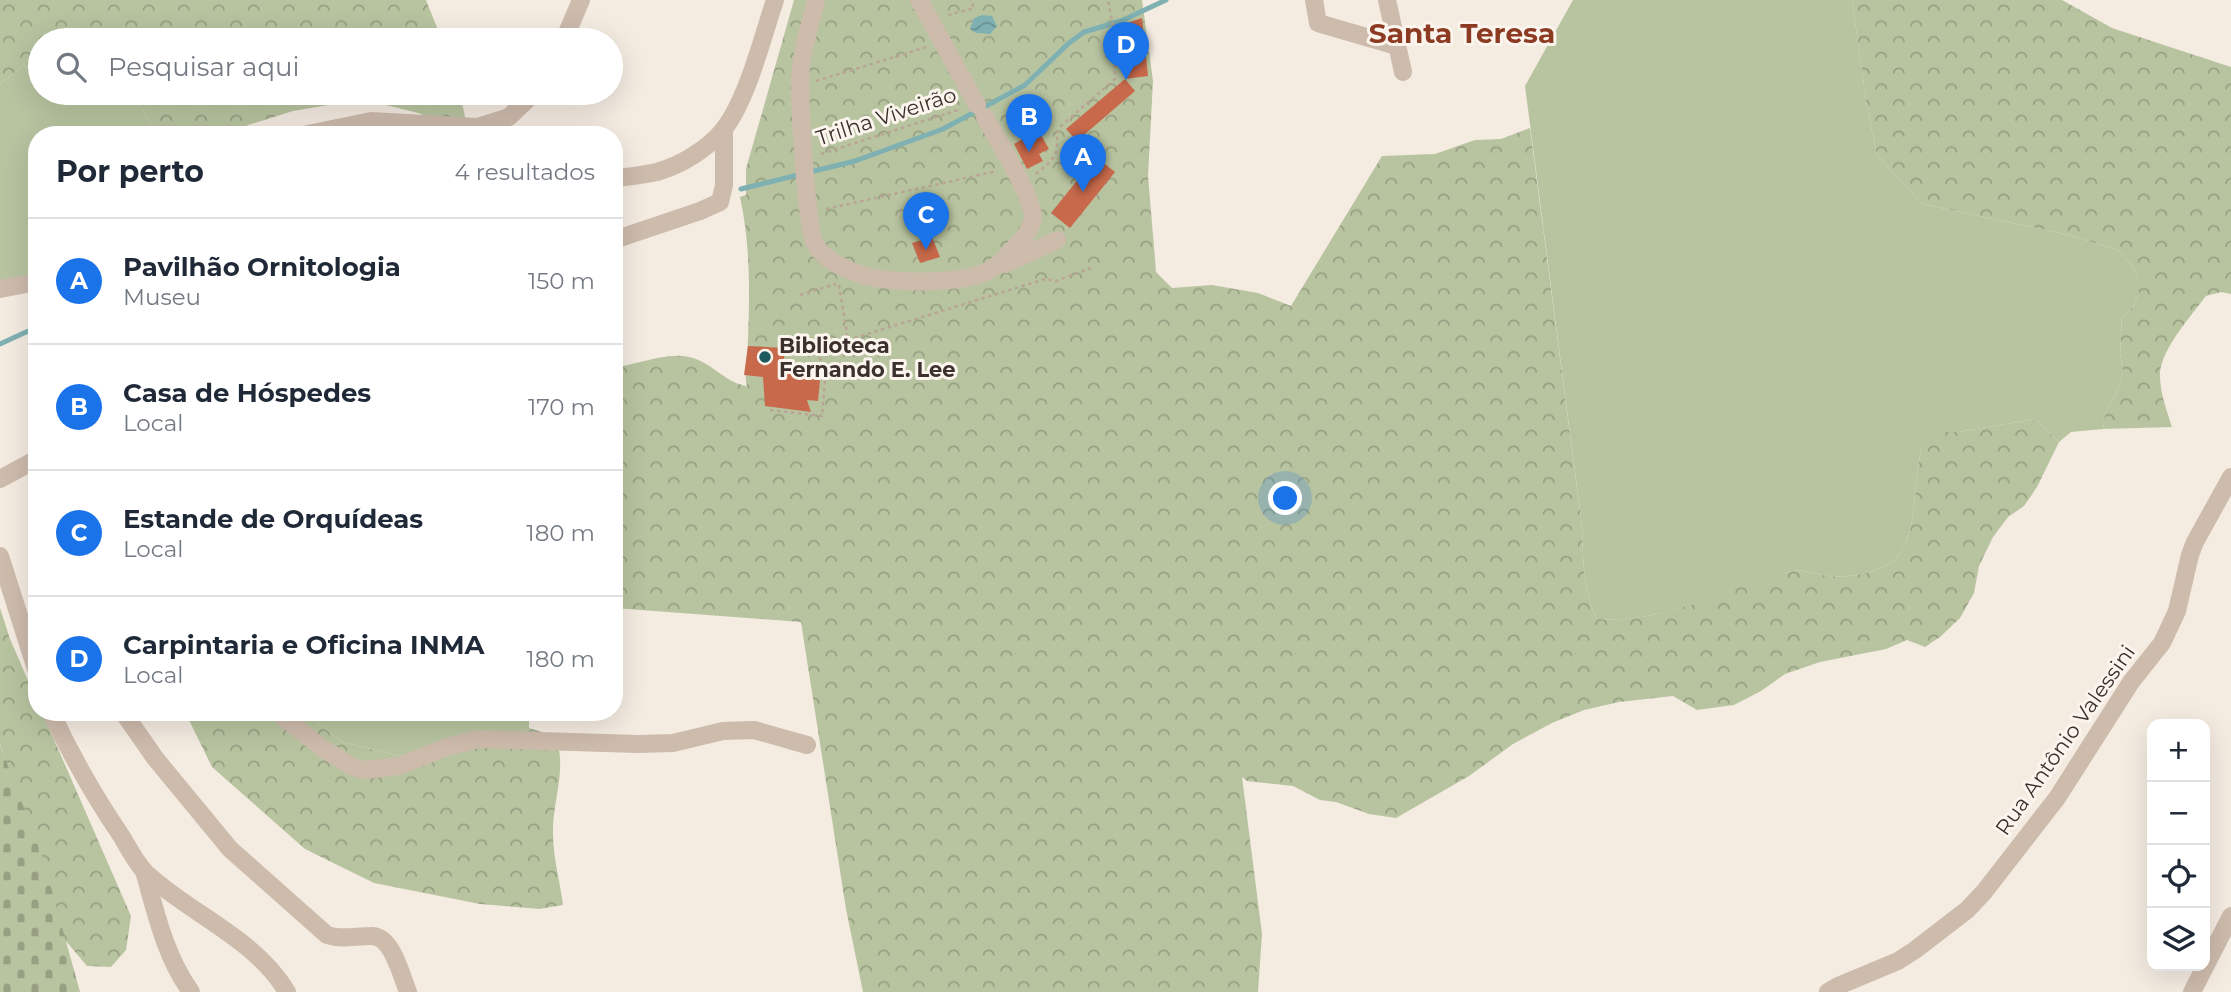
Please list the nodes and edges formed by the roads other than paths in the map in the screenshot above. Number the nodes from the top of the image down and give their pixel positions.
1 (581, 0) edge
2 (775, 0) edge
3 (816, 0) edge
4 (919, 0) edge
5 (1314, 0) edge
6 (1387, 0) edge
7 (569, 28) edge
8 (1397, 46) junction
9 (1403, 72) dead end
10 (522, 105) edge
11 (347, 126) edge
12 (460, 126) edge
13 (482, 126) edge
14 (724, 129) junction
15 (623, 177) edge
16 (623, 237) edge
17 (1057, 240) dead end
18 (992, 270) junction
19 (28, 284) edge
20 (0, 289) edge
21 (28, 464) edge
22 (2231, 477) edge
23 (0, 479) edge
24 (0, 556) edge
25 (8, 611) edge
26 (28, 652) edge
27 (55, 721) edge
28 (129, 721) edge
29 (288, 721) edge
30 (807, 745) dead end
31 (144, 871) junction
32 (2231, 916) edge
33 (191, 992) edge
34 (287, 992) edge
35 (408, 992) edge
36 (1828, 992) edge
37 (2192, 992) edge

1 - 7 street
2 - 14 street
3 - 18 street
4 - 18 street
5 - 8 street
6 - 8 street
8 - 9 street
10 - 13 street
11 - 12 street
14 - 15 street
14 - 16 street
17 - 18 street
19 - 20 street
21 - 23 street
22 - 36 street, Rua Antônio Valessini
24 - 25 street
25 - 26 street
27 - 31 street
28 - 35 street
29 - 30 street
31 - 33 street
31 - 34 street
32 - 37 street

